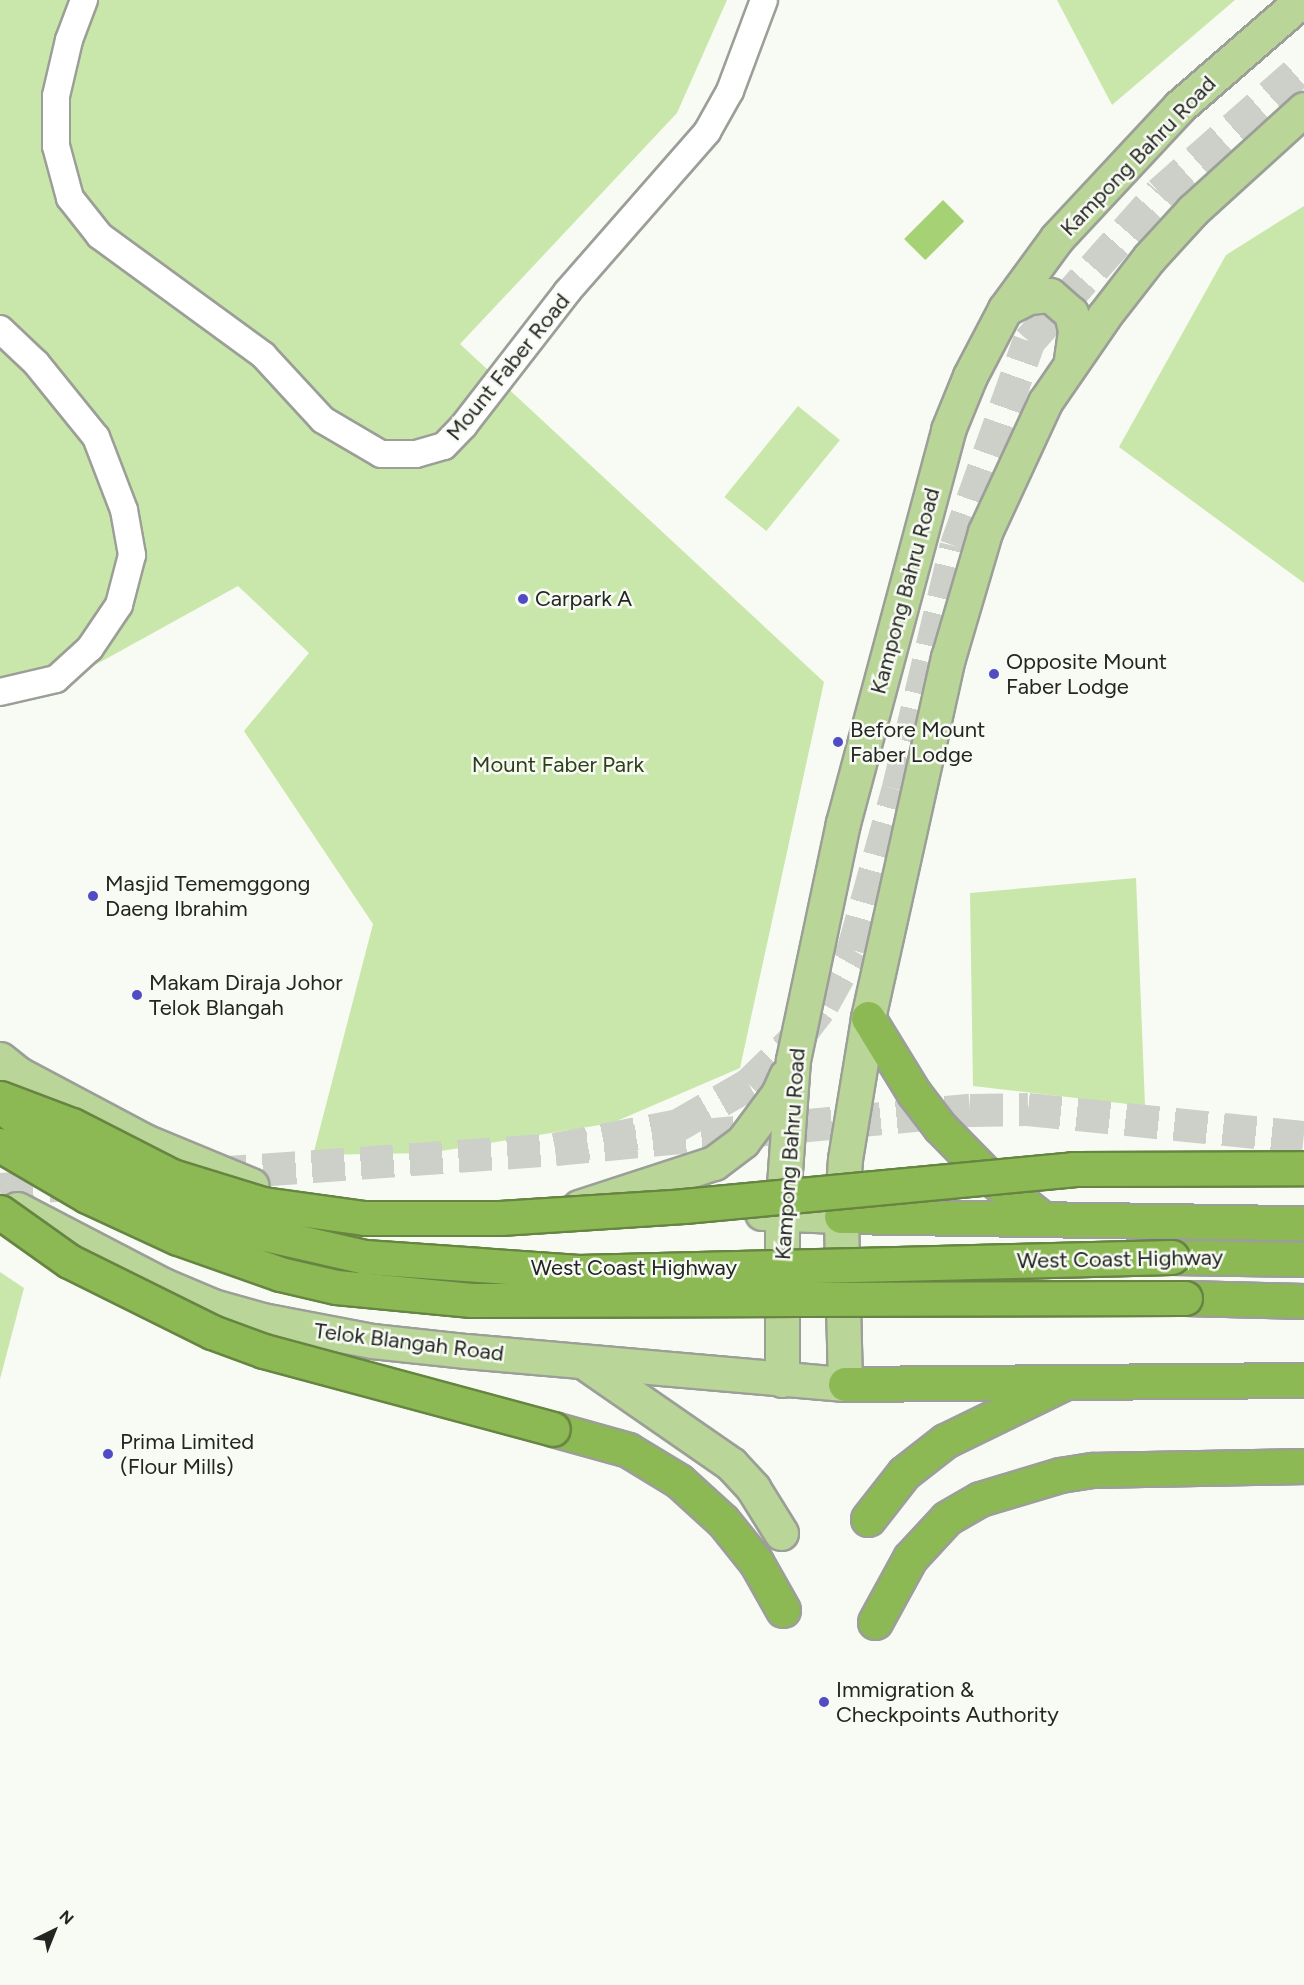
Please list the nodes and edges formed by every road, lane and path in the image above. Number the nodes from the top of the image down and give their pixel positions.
1 (84, 0) edge
2 (764, 0) edge
3 (1302, 0) edge
4 (1304, 109) edge
5 (1005, 309) junction
6 (0, 328) edge
7 (1071, 361) junction
8 (0, 692) edge
9 (868, 1018) junction
10 (0, 1059) edge
11 (794, 1060) junction
12 (0, 1098) edge
13 (0, 1105) edge
14 (0, 1145) edge
15 (1304, 1168) edge
16 (0, 1198) edge
17 (577, 1208) junction
18 (0, 1212) edge
19 (782, 1214) junction
20 (841, 1216) junction
21 (1041, 1217) junction
22 (1304, 1222) edge
23 (0, 1224) edge
24 (80, 1244) junction
25 (1304, 1259) edge
26 (1304, 1301) edge
27 (584, 1362) junction
28 (782, 1380) junction
29 (1304, 1380) edge
30 (1068, 1381) junction
31 (844, 1384) junction
32 (1304, 1466) edge
33 (868, 1519) dead end
34 (781, 1533) dead end
35 (783, 1610) dead end
36 (875, 1622) dead end

1 - 2 street, Mount Faber Road
3 - 5 main road, Kampong Bahru Road
4 - 7 main road
5 - 7 main road
5 - 11 main road, Kampong Bahru Road
6 - 8 street
7 - 9 main road
9 - 20 main road
9 - 21 highway
10 - 17 main road
11 - 17 main road
11 - 19 main road, Kampong Bahru Road
12 - 15 highway, bridge
13 - 25 highway, West Coast Highway, bridge
14 - 26 highway, West Coast Highway, bridge
16 - 24 main road, Telok Blangah Road
17 - 19 main road
18 - 35 highway, bridge
19 - 20 main road
19 - 28 main road, Kampong Bahru Road
20 - 21 highway
20 - 31 main road
21 - 22 highway
23 - 24 main road
24 - 27 main road, Telok Blangah Road
27 - 28 main road, Telok Blangah Road
27 - 34 main road
28 - 31 main road, Telok Blangah Road
29 - 30 highway
30 - 31 highway
30 - 33 highway
32 - 36 highway

